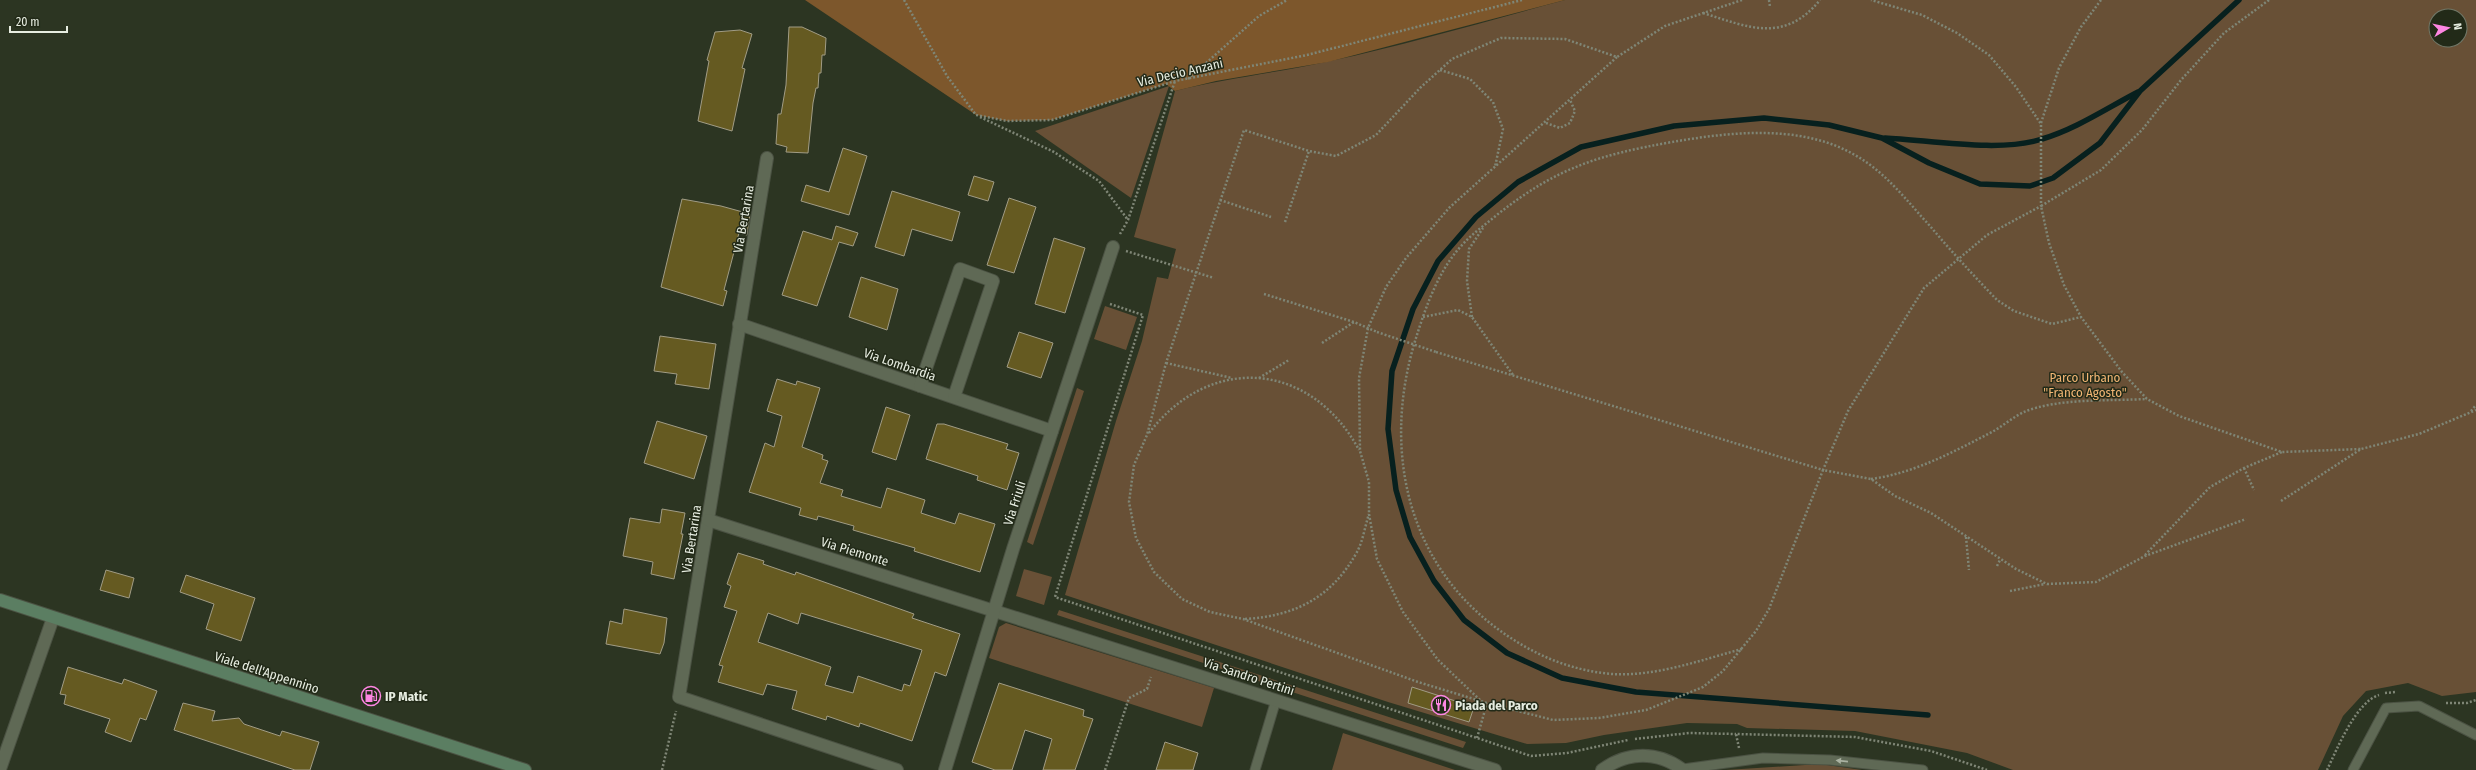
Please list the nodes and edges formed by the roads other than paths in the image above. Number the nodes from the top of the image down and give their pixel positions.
1 (767, 158) dead end
2 (1113, 247) road end
3 (739, 324) junction
4 (920, 386) junction
5 (954, 397) junction
6 (1052, 431) junction
7 (708, 520) junction
8 (0, 600) edge
9 (994, 609) junction
10 (53, 618) junction
11 (1276, 700) junction
12 (2476, 735) edge
13 (0, 769) edge
14 (525, 770) edge
15 (897, 770) edge
16 (945, 770) edge
17 (1255, 770) edge
18 (1495, 770) edge
19 (1602, 770) edge
20 (1683, 770) edge
21 (1923, 770) edge
22 (2353, 770) edge

1 - 3 street, Via Bertarina
2 - 6 street, Via Friuli
3 - 4 street, Via Lombardia
3 - 7 street, Via Bertarina
4 - 5 street, Via Lombardia
4 - 5 street
5 - 6 street, Via Lombardia
6 - 9 street, Via Friuli
7 - 9 street, Via Piemonte
7 - 15 street, Via Bertarina
8 - 10 main road, Viale dell'Appennino
9 - 11 street, Via Sandro Pertini
9 - 16 street, Via Friuli
10 - 13 street
10 - 14 main road, Viale dell'Appennino
11 - 17 lane
11 - 18 street, Via Sandro Pertini
12 - 22 lane
19 - 20 street
21 -> 20 lane

